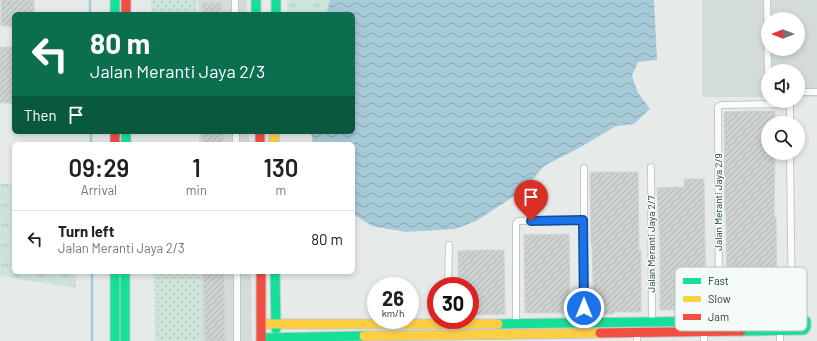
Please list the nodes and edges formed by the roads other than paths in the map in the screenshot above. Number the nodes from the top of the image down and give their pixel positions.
1 (115, 0) edge
2 (126, 0) edge
3 (235, 0) edge
4 (256, 0) edge
5 (276, 0) edge
6 (767, 0) edge
7 (115, 12) edge
8 (126, 12) edge
9 (235, 12) edge
10 (256, 12) edge
11 (276, 12) edge
12 (768, 64) edge
13 (805, 92) edge
14 (817, 92) edge
15 (790, 116) edge
16 (790, 160) edge
17 (651, 167) dead end
18 (584, 168) dead end
19 (583, 220) junction
20 (449, 245) dead end
21 (719, 267) edge
22 (791, 267) edge
23 (115, 274) edge
24 (125, 274) edge
25 (237, 274) edge
26 (261, 274) edge
27 (275, 274) edge
28 (448, 277) edge
29 (427, 322) edge
30 (584, 322) junction
31 (602, 322) junction
32 (652, 322) junction
33 (675, 322) edge
34 (261, 324) junction
35 (276, 324) junction
36 (340, 324) junction
37 (479, 324) edge
38 (516, 324) junction
39 (470, 329) edge
40 (704, 331) joint
41 (602, 332) junction
42 (470, 334) junction
43 (637, 336) edge
44 (340, 337) junction
45 (569, 337) edge
46 (434, 338) edge
47 (502, 338) edge
48 (276, 339) edge
49 (301, 339) edge
50 (368, 339) edge
51 (261, 340) edge
52 (115, 341) edge
53 (125, 341) edge
54 (237, 341) edge
55 (704, 341) edge

1 - 7 street
2 - 8 street
3 - 9 street
4 - 10 street
5 - 11 street
6 - 12 street
13 - 14 street
15 - 21 street, Jalan Meranti Jaya 2/9
16 - 22 street
17 - 32 street, Jalan Meranti Jaya 2/7
18 - 19 street
19 - 30 street
19 - 38 street
20 - 28 street
23 - 52 street
24 - 53 street
25 - 54 street
26 - 34 street
27 - 35 street
29 - 36 street
30 - 31 street
30 - 38 street
31 - 32 street
31 - 41 street
32 - 33 street
34 - 35 street
34 - 51 street
35 - 36 street
35 - 48 street
36 - 44 street
37 - 38 street
39 - 42 street
40 - 43 street
40 - 55 street
41 - 43 street
41 - 45 street
42 - 46 street
42 - 47 street
44 - 49 street
44 - 50 street
45 - 47 street
46 - 50 street
48 - 49 street
48 - 51 street

